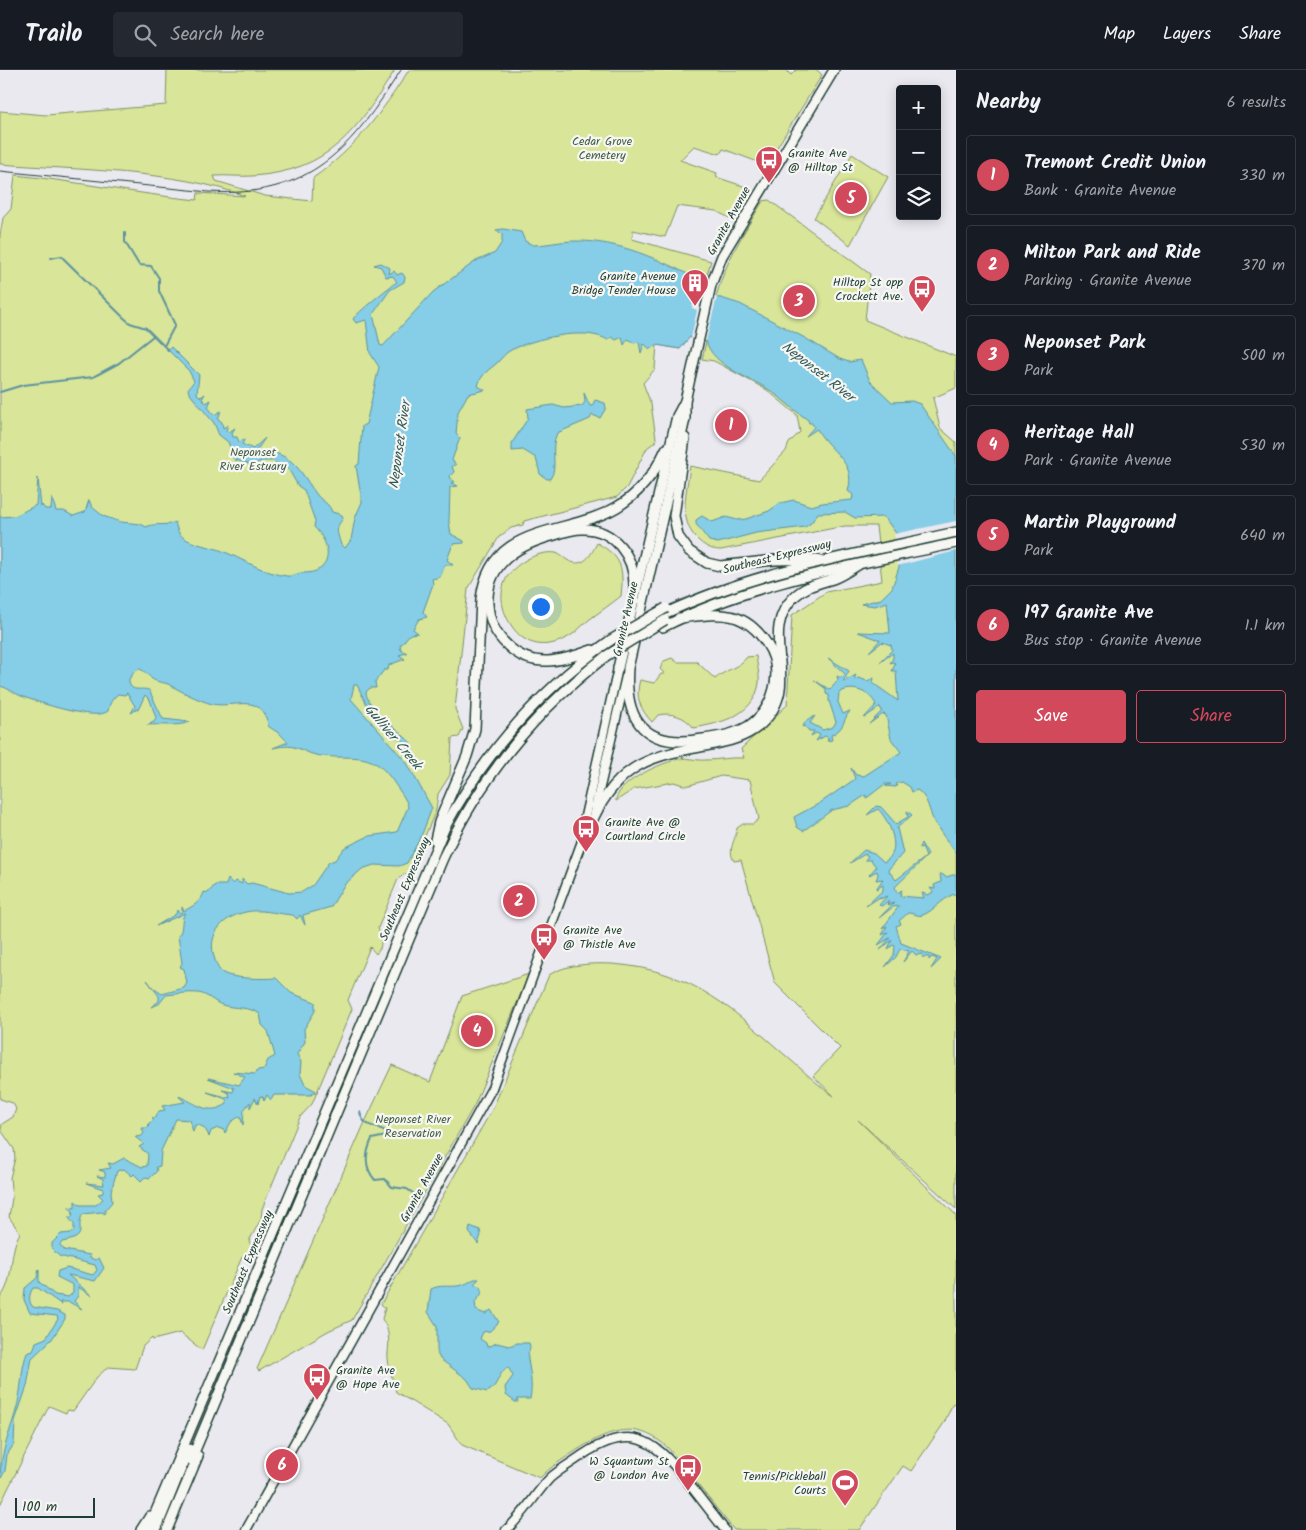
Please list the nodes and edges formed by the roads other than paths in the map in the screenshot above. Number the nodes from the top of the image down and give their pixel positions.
1 (834, 70) edge
2 (685, 401) junction
3 (686, 414) junction
4 (674, 431) junction
5 (956, 528) edge
6 (956, 532) edge
7 (956, 538) edge
8 (956, 543) edge
9 (879, 552) junction
10 (817, 559) junction
11 (858, 565) junction
12 (633, 606) junction
13 (665, 617) junction
14 (679, 618) junction
15 (612, 642) junction
16 (601, 647) junction
17 (606, 659) junction
18 (623, 668) junction
19 (592, 821) junction
20 (582, 841) junction
21 (432, 857) junction
22 (160, 1501) junction
23 (141, 1530) edge
24 (148, 1530) edge
25 (156, 1530) edge
26 (162, 1530) edge
27 (167, 1530) edge
28 (246, 1530) edge
29 (506, 1530) edge
30 (725, 1530) edge

1 - 2 highway, Granite Avenue
2 - 3 highway, Granite Avenue
2 - 4 highway, Granite Avenue
3 - 10 highway
3 - 18 highway, Granite Avenue
4 - 12 highway, Granite Avenue
4 - 21 highway
5 - 9 highway, Southeast Expressway
6 - 9 highway
7 - 9 highway
8 - 9 highway, Southeast Expressway
9 - 10 highway, Southeast Expressway
9 - 11 highway, Southeast Expressway
9 - 13 highway
10 - 13 highway, Southeast Expressway
11 - 14 highway, Southeast Expressway
11 - 19 highway
12 - 16 highway
12 - 18 highway, Granite Avenue
13 - 14 highway, Southeast Expressway
13 - 15 highway, Southeast Expressway, bridge
13 - 17 highway, Southeast Expressway
14 - 18 highway
15 - 16 highway, Southeast Expressway
15 - 25 highway
16 - 21 highway, Southeast Expressway
17 - 26 highway
17 - 27 highway, Southeast Expressway
18 - 19 main road, Granite Avenue
18 - 20 main road, Granite Avenue
19 - 20 main road, Granite Avenue
20 - 28 main road, Granite Avenue
21 - 22 highway, Southeast Expressway
22 - 23 highway
22 - 24 highway, Southeast Expressway
29 - 30 main road

